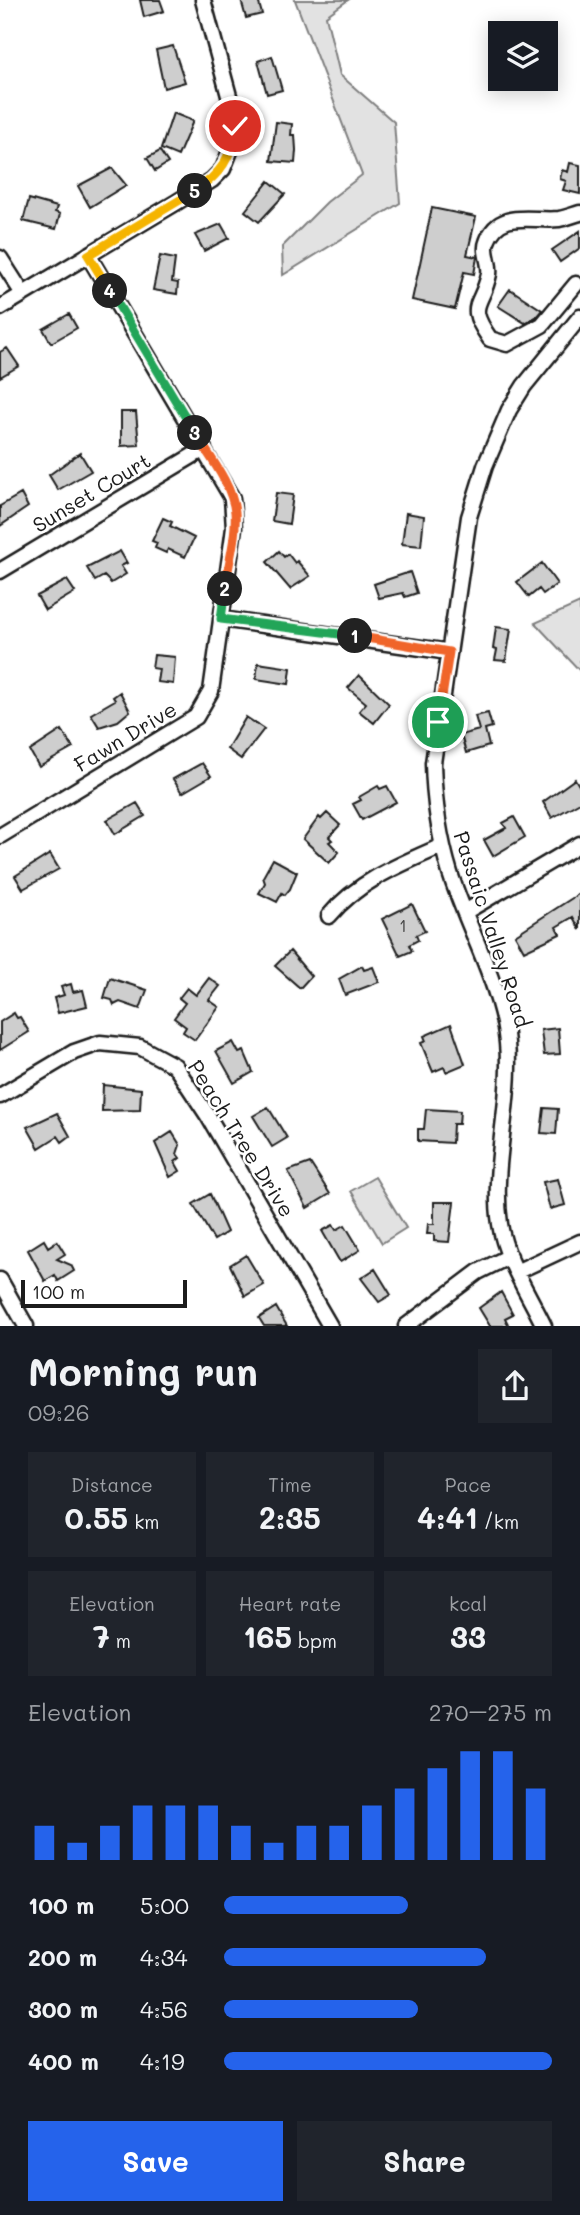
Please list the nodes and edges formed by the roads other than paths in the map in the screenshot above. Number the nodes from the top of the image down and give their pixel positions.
1 (203, 0) edge
2 (580, 213) edge
3 (88, 255) junction
4 (0, 258) edge
5 (579, 283) edge
6 (23, 294) junction
7 (0, 308) edge
8 (580, 317) edge
9 (204, 449) junction
10 (0, 571) edge
11 (221, 619) junction
12 (449, 652) junction
13 (0, 836) edge
14 (580, 844) edge
15 (442, 846) junction
16 (465, 912) junction
17 (329, 916) dead end
18 (0, 1096) edge
19 (580, 1242) edge
20 (510, 1256) junction
21 (518, 1271) junction
22 (0, 1280) edge
23 (26, 1326) edge
24 (330, 1326) edge
25 (406, 1326) edge
26 (544, 1326) edge

1 - 3 street
2 - 5 street
3 - 6 street
3 - 9 street, Fawn Drive
4 - 6 street
6 - 7 street
8 - 12 street, Passaic Valley Road
9 - 10 street, Sunset Court
9 - 11 street, Fawn Drive
11 - 12 street
11 - 13 street, Fawn Drive
12 - 15 street, Passaic Valley Road
14 - 16 street
15 - 16 street, Passaic Valley Road
15 - 17 street
16 - 20 street, Passaic Valley Road
18 - 24 street, Peach Tree Drive
19 - 21 street
20 - 21 street, Passaic Valley Road
20 - 25 street
21 - 26 street, Passaic Valley Road
22 - 23 street

